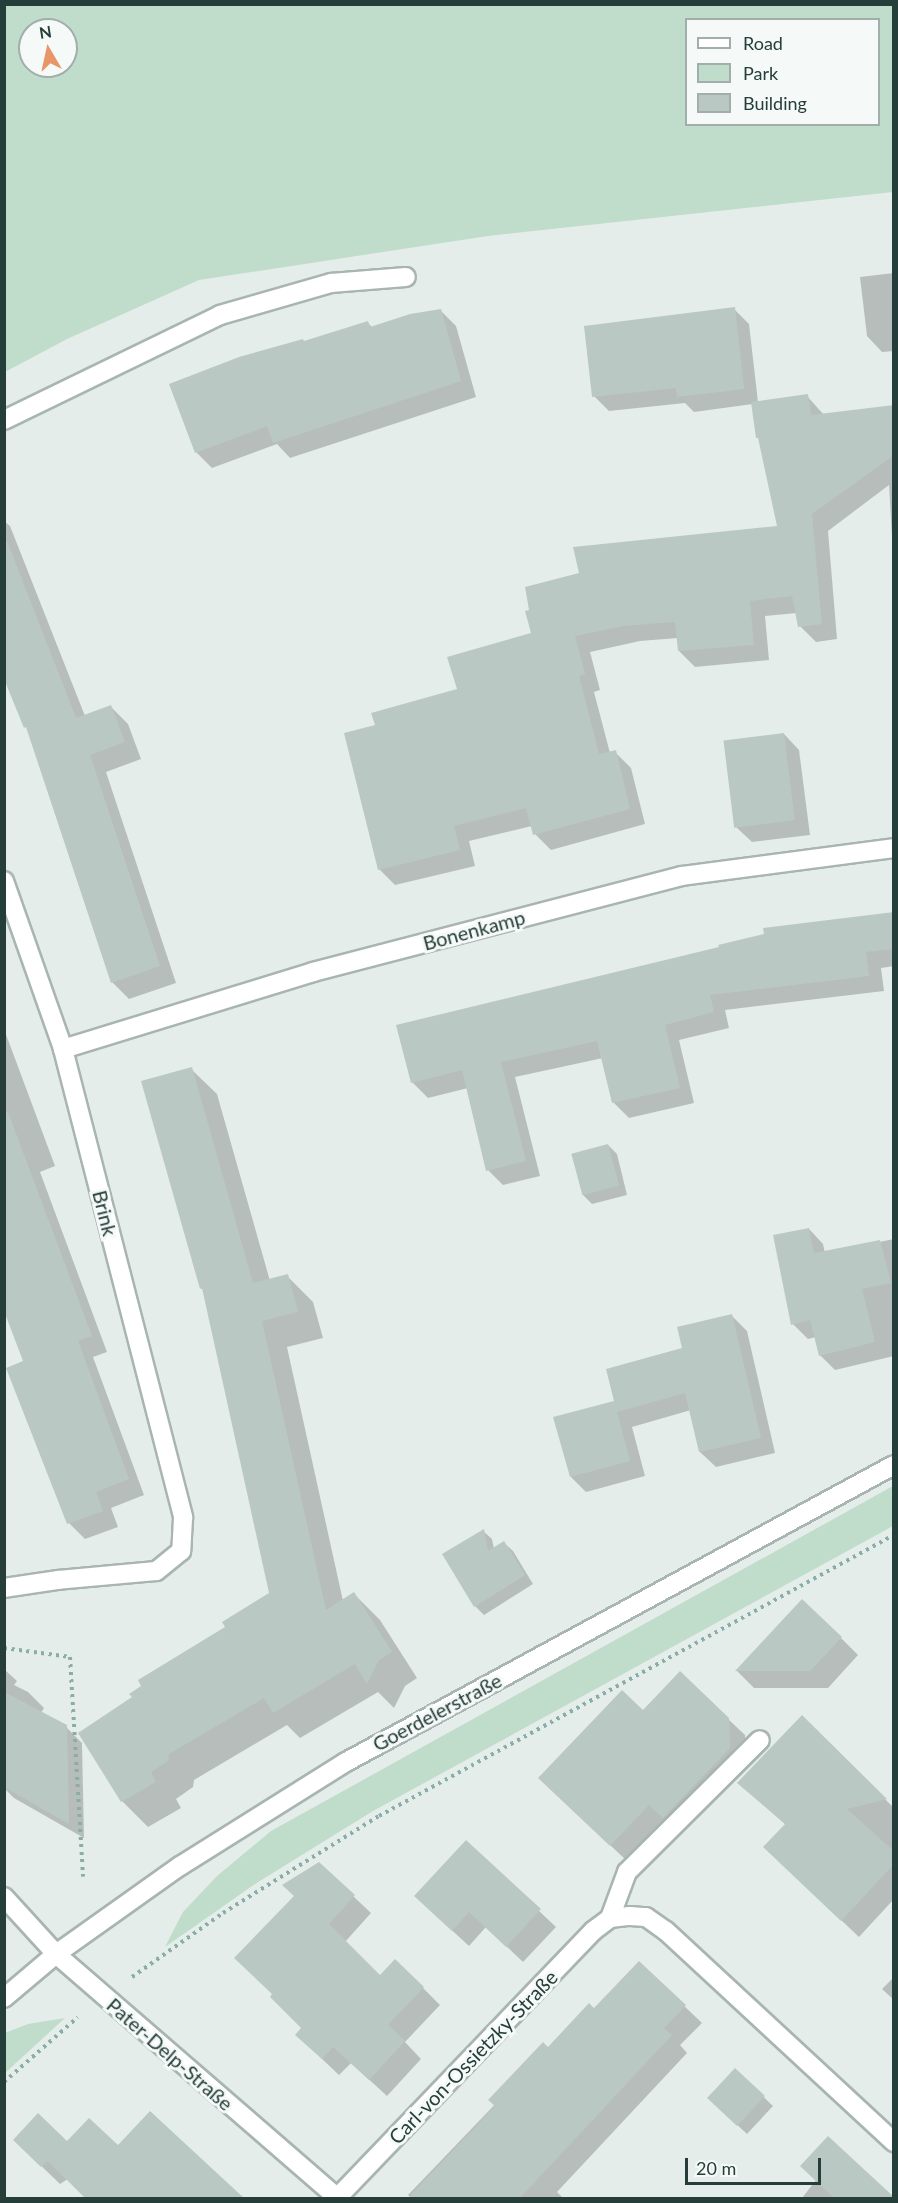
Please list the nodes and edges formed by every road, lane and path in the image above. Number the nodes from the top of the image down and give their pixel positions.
1 (406, 277) dead end
2 (4, 420) edge
3 (894, 848) edge
4 (4, 881) edge
5 (63, 1049) junction
6 (894, 1465) edge
7 (894, 1535) edge
8 (4, 1588) edge
9 (4, 1648) edge
10 (760, 1740) dead end
11 (83, 1877) dead end
12 (7, 1900) edge
13 (610, 1918) junction
14 (56, 1954) junction
15 (105, 1997) junction
16 (4, 1998) edge
17 (4, 2082) edge
18 (894, 2142) edge
19 (337, 2198) edge

1 - 2 street
3 - 5 street, Bonenkamp
4 - 5 street, Brink
5 - 8 street, Brink
6 - 14 street, Goerdelerstraße
7 - 15 path
9 - 11 path
10 - 13 street, Carl-von-Ossietzky-Straße
12 - 14 street, Pater-Delp-Straße
13 - 18 street
13 - 19 street, Carl-von-Ossietzky-Straße
14 - 15 street, Pater-Delp-Straße
14 - 16 street, Goerdelerstraße
15 - 17 path
15 - 19 street, Pater-Delp-Straße

